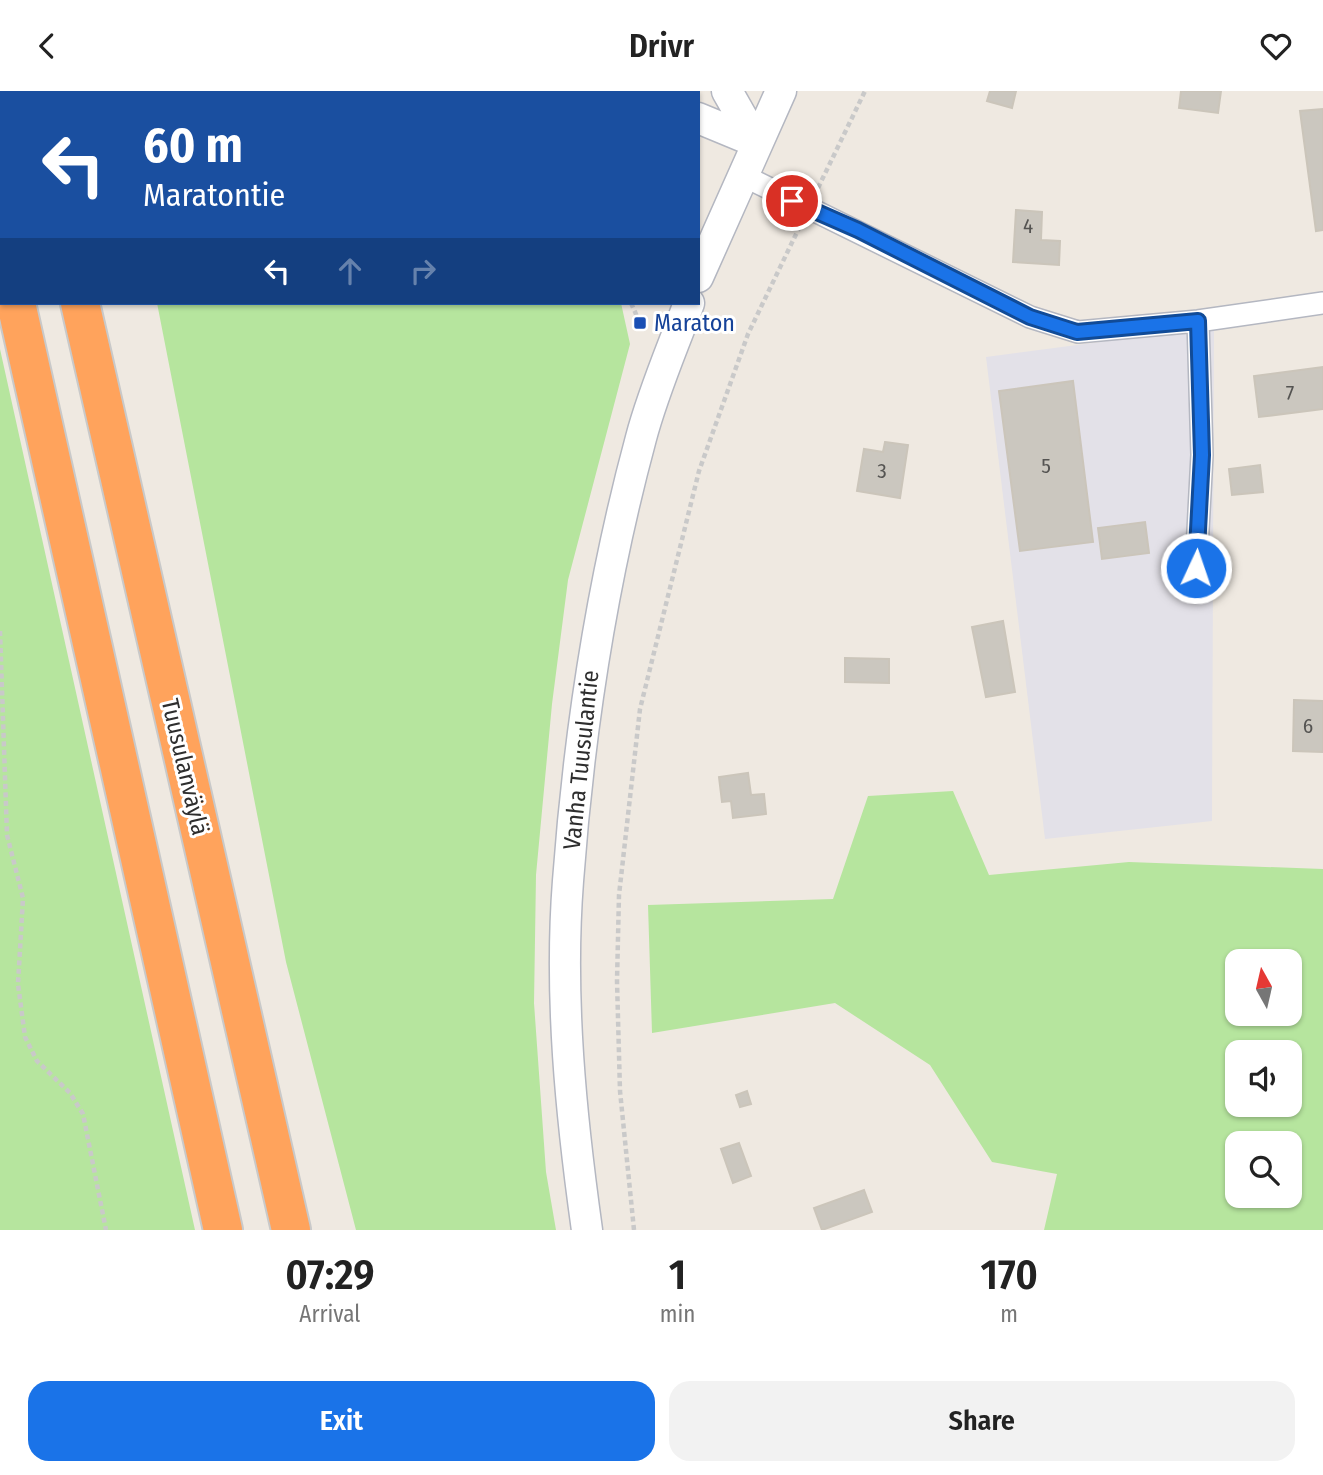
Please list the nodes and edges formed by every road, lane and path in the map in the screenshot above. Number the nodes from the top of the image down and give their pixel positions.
1 (727, 91) edge
2 (781, 91) edge
3 (865, 91) edge
4 (700, 119) edge
5 (756, 142) junction
6 (742, 174) junction
7 (808, 208) junction
8 (700, 272) edge
9 (1323, 303) edge
10 (16, 305) edge
11 (80, 305) edge
12 (632, 305) edge
13 (688, 305) edge
14 (1198, 321) junction
15 (640, 323) dead end
16 (1196, 568) dead end
17 (0, 631) edge
18 (106, 1230) edge
19 (223, 1230) edge
20 (291, 1230) edge
21 (587, 1230) edge
22 (634, 1230) edge

1 - 5 main road
2 - 5 main road
3 - 7 path
4 - 5 main road
5 - 6 main road
6 - 7 street
6 - 8 main road
7 - 14 street
7 - 22 path
9 - 14 street
10 - 19 highway
11 - 20 highway, Tuusulanväylä
12 - 15 path
13 - 21 main road, Vanha Tuusulantie
14 - 16 street
17 - 18 path

